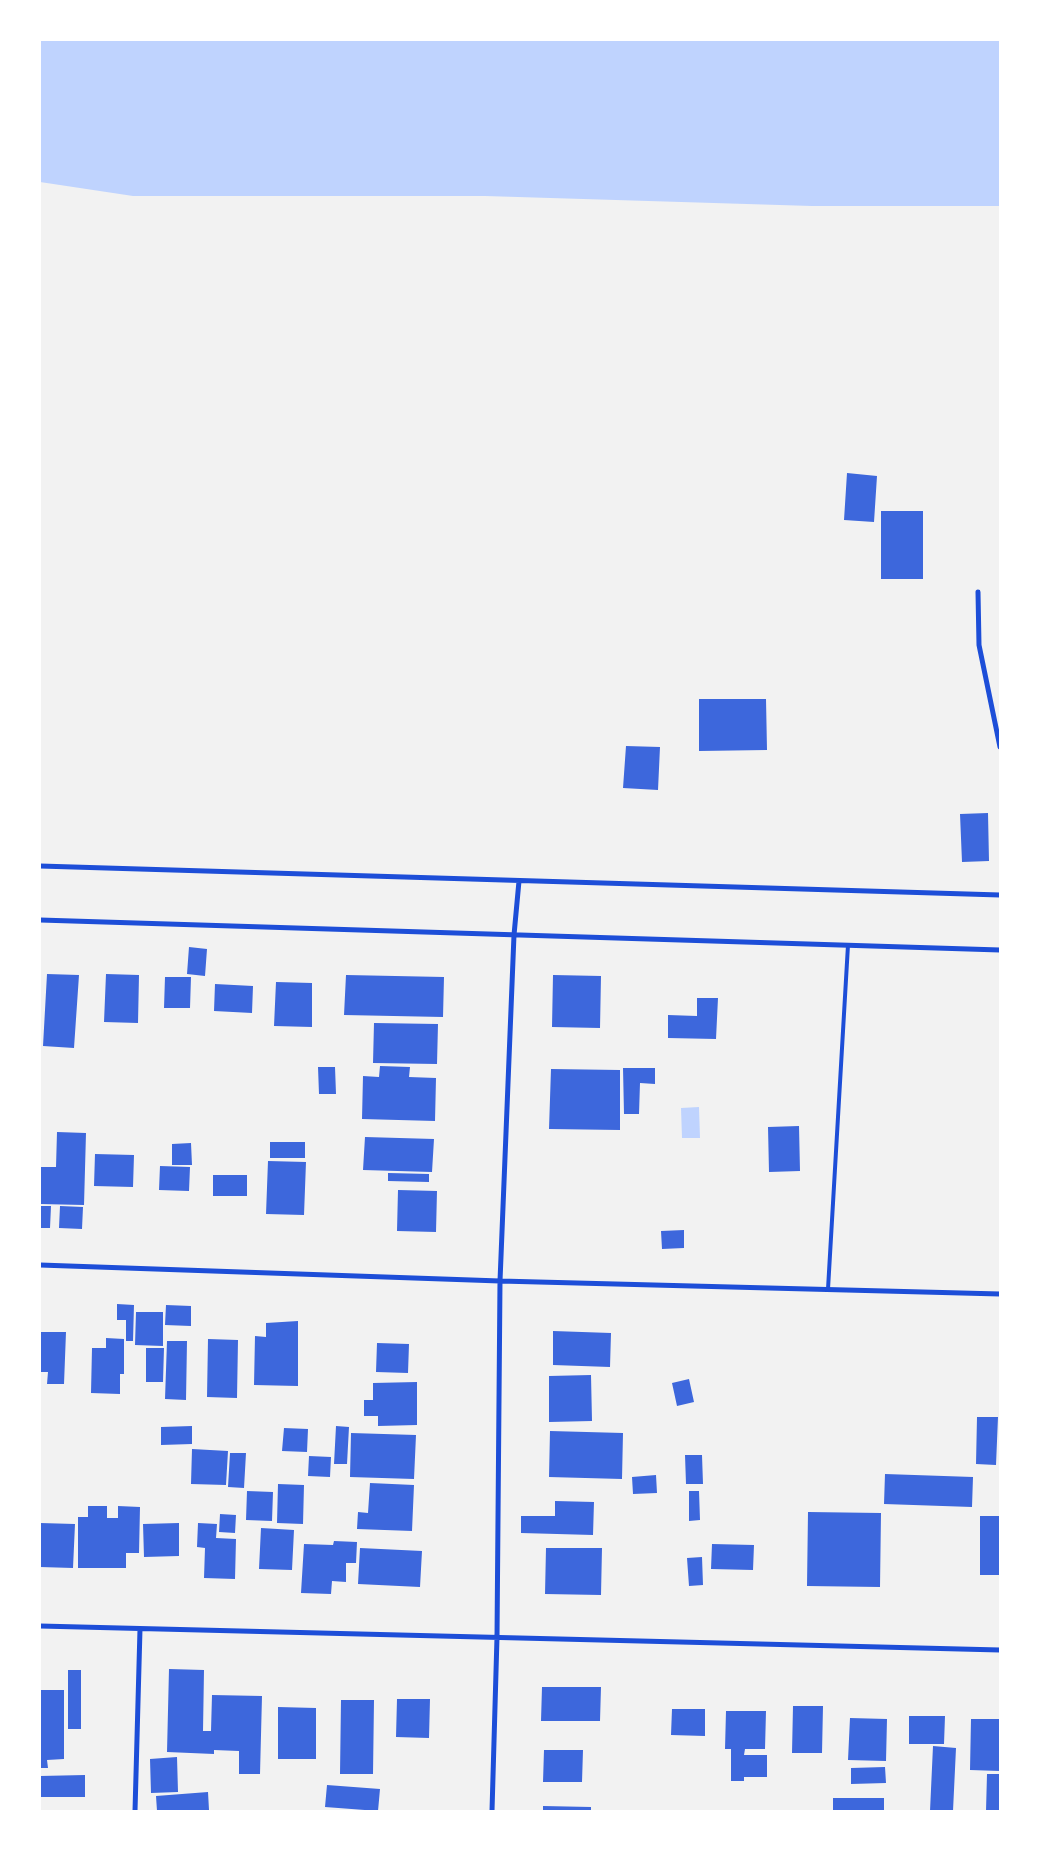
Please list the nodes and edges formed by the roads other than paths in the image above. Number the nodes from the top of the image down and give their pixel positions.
1 (978, 592) dead end
2 (1000, 747) edge
3 (40, 866) edge
4 (519, 881) junction
5 (1000, 895) edge
6 (40, 920) edge
7 (514, 935) junction
8 (848, 945) junction
9 (1000, 950) edge
10 (40, 1265) edge
11 (500, 1281) junction
12 (828, 1289) junction
13 (1000, 1294) edge
14 (40, 1626) edge
15 (140, 1629) junction
16 (497, 1637) junction
17 (1000, 1650) edge
18 (134, 1811) edge
19 (492, 1811) edge

1 - 2 street
3 - 4 street
4 - 5 street
4 - 7 street
6 - 7 street
7 - 8 street
7 - 11 street
8 - 9 street
8 - 12 lane
10 - 11 street
11 - 12 street
11 - 16 street
12 - 13 street
14 - 15 street
15 - 16 street
15 - 18 street
16 - 17 street
16 - 19 street

